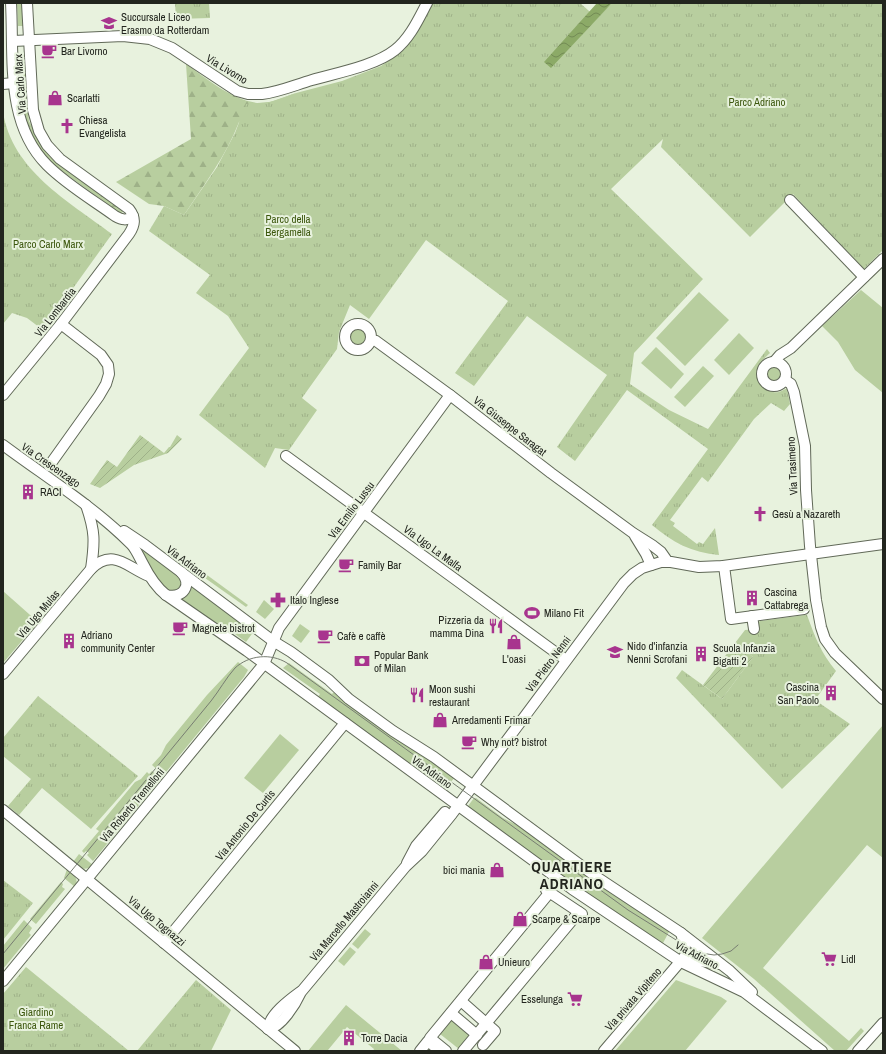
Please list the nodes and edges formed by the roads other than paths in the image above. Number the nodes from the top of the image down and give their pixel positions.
1 (11, 3) edge
2 (28, 3) edge
3 (427, 3) edge
4 (13, 40) junction
5 (29, 40) junction
6 (14, 83) junction
7 (3, 84) edge
8 (790, 200) dead end
9 (124, 217) junction
10 (122, 242) junction
11 (883, 259) edge
12 (864, 277) junction
13 (61, 324) junction
14 (371, 340) dead end
15 (779, 364) junction
16 (785, 380) junction
17 (3, 395) edge
18 (450, 395) junction
19 (3, 445) edge
20 (286, 456) dead end
21 (49, 466) dead end
22 (86, 505) junction
23 (365, 513) junction
24 (112, 525) junction
25 (633, 533) junction
26 (883, 544) edge
27 (811, 554) junction
28 (668, 562) junction
29 (651, 565) junction
30 (723, 566) junction
31 (91, 569) junction
32 (180, 571) junction
33 (149, 576) junction
34 (166, 595) junction
35 (804, 609) dead end
36 (752, 616) junction
37 (754, 629) dead end
38 (273, 641) junction
39 (566, 660) junction
40 (264, 664) junction
41 (3, 674) edge
42 (883, 699) edge
43 (345, 723) junction
44 (473, 785) junction
45 (457, 805) junction
46 (3, 810) edge
47 (86, 879) junction
48 (681, 933) junction
49 (164, 943) junction
50 (681, 962) junction
51 (721, 964) junction
52 (3, 981) edge
53 (461, 1001) junction
54 (766, 1007) junction
55 (451, 1013) junction
56 (486, 1023) junction
57 (883, 1023) edge
58 (268, 1029) junction
59 (477, 1034) junction
60 (483, 1045) dead end
61 (295, 1051) edge
62 (420, 1051) edge
63 (440, 1051) edge
64 (446, 1051) edge
65 (463, 1051) edge
66 (604, 1051) edge
67 (822, 1051) edge
68 (858, 1051) edge

1 - 4 street, Via Carlo Marx
2 - 5 street, Via Carlo Marx
3 - 5 street, Via Livorno
4 - 5 street, Via Livorno
4 - 6 street, Via Carlo Marx
5 - 9 street, Via Carlo Marx
6 - 7 street, Via Carlo Marx
6 - 9 street, Via Carlo Marx
8 - 12 street
9 - 10 street, Via Carlo Marx
9 - 10 street
10 - 13 street, Via Lombardia
11 - 12 street
12 - 15 street
13 - 17 street, Via Lombardia
13 - 21 street
14 - 18 street, Via Giuseppe Saragat
15 - 16 street, Via Trasimeno
15 - 16 street
16 - 27 street, Via Trasimeno
18 - 23 street, Via Emilio Lussu
18 - 25 street, Via Giuseppe Saragat
19 - 22 street, Via Crescenzago
20 - 23 street, Via Ugo La Malfa
22 - 24 street, Via Adriano
22 - 31 street
23 - 38 street, Via Emilio Lussu
23 - 39 street, Via Ugo La Malfa
24 - 32 street, Via Adriano
24 - 33 street, Via Adriano
25 - 28 street, Via Giuseppe Saragat
25 - 29 street, Via Giuseppe Saragat
26 - 27 street
27 - 30 street
27 - 42 street, Via Trasimeno
28 - 29 street
28 - 30 street
29 - 39 street, Via Pietro Nenni
30 - 36 street
31 - 33 street, Via Ugo Mulas
31 - 41 street, Via Ugo Mulas
32 - 34 street
32 - 38 street, Via Adriano
33 - 34 street, Via Adriano
34 - 40 street, Via Adriano
35 - 36 street
36 - 37 street
38 - 40 street, Via Roberto Tremelloni
38 - 44 street, Via Adriano
39 - 44 street, Via Pietro Nenni
40 - 43 street, Via Adriano
40 - 47 street, Via Roberto Tremelloni
43 - 45 street, Via Adriano
43 - 49 street, Via Antonio De Curtis
44 - 45 street, Via Marcello Mastroianni
44 - 48 street, Via Adriano
45 - 50 street, Via Adriano
45 - 58 street, Via Marcello Mastroianni
46 - 47 street, Via Ugo Tognazzi
47 - 49 street, Via Ugo Tognazzi
47 - 52 street, Via Roberto Tremelloni
48 - 50 street
48 - 51 street, Via Adriano
49 - 58 street, Via Ugo Tognazzi
50 - 51 street
50 - 54 street, Via Adriano
50 - 66 street, Via privata Vipiteno
51 - 54 street, Via Adriano
53 - 55 street
53 - 56 street
53 - 56 street
54 - 67 street, Via Adriano
55 - 59 street
55 - 64 street
56 - 59 street
56 - 60 street
57 - 68 street
58 - 61 street, Via Ugo Tognazzi
59 - 65 street
62 - 63 street

